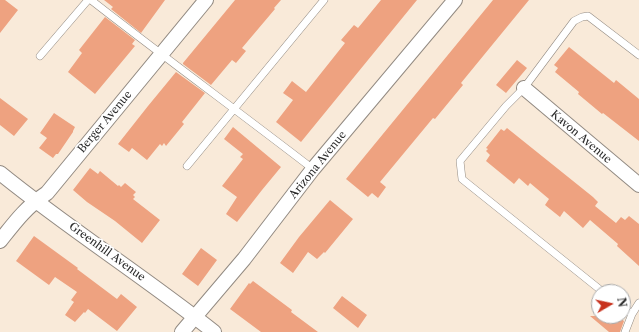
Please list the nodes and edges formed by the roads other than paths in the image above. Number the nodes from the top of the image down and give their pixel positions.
1 (88, 0) edge
2 (91, 0) edge
3 (206, 0) edge
4 (324, 0) edge
5 (455, 0) edge
6 (161, 55) junction
7 (639, 55) edge
8 (40, 56) dead end
9 (524, 88) junction
10 (235, 109) junction
11 (187, 166) dead end
12 (313, 169) junction
13 (0, 173) edge
14 (639, 185) edge
15 (35, 201) junction
16 (0, 241) edge
17 (593, 284) edge
18 (639, 303) edge
19 (632, 314) joint
20 (194, 316) junction
21 (182, 332) edge
22 (214, 332) edge
23 (625, 332) edge

1 - 8 lane
2 - 6 lane
3 - 6 street, Berger Avenue
4 - 10 lane
5 - 12 street, Arizona Avenue
6 - 10 lane
6 - 15 street, Berger Avenue
7 - 9 lane
9 - 14 street, Kavon Avenue
9 - 17 lane
10 - 11 lane
10 - 12 lane
12 - 20 street, Arizona Avenue
13 - 15 street, Greenhill Avenue
15 - 16 street, Berger Avenue
15 - 20 street, Greenhill Avenue
18 - 19 lane
19 - 23 lane
20 - 21 street, Arizona Avenue
20 - 22 street, Greenhill Avenue

